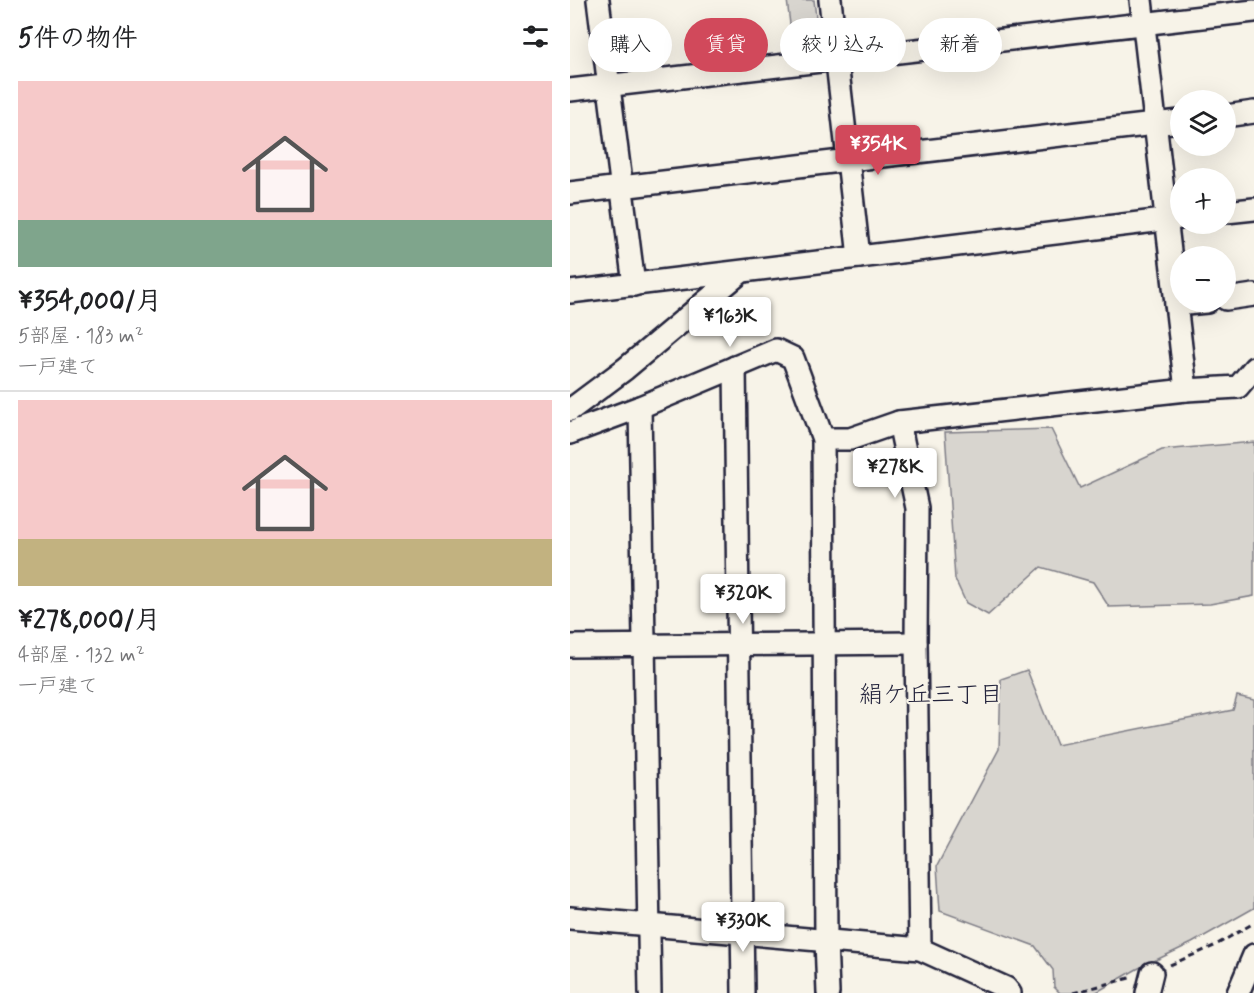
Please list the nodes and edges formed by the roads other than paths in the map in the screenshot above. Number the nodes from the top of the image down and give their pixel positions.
1 (598, 0) edge
2 (830, 0) edge
3 (1141, 0) edge
4 (1254, 11) edge
5 (832, 18) edge
6 (1143, 24) junction
7 (906, 51) edge
8 (780, 65) edge
9 (838, 72) edge
10 (609, 85) junction
11 (570, 90) edge
12 (1254, 112) edge
13 (1236, 115) edge
14 (1170, 122) edge
15 (1155, 124) junction
16 (848, 160) junction
17 (622, 187) junction
18 (570, 193) edge
19 (1170, 203) edge
20 (1254, 208) edge
21 (1236, 211) edge
22 (1170, 219) edge
23 (859, 257) junction
24 (741, 272) junction
25 (634, 285) junction
26 (570, 292) edge
27 (1254, 295) edge
28 (1236, 298) edge
29 (1177, 312) edge
30 (735, 367) junction
31 (1254, 368) edge
32 (1186, 390) junction
33 (640, 407) junction
34 (570, 410) edge
35 (899, 422) junction
36 (570, 433) edge
37 (823, 439) junction
38 (916, 643) junction
39 (825, 644) junction
40 (644, 645) junction
41 (739, 645) junction
42 (570, 646) edge
43 (570, 918) edge
44 (649, 925) junction
45 (742, 933) junction
46 (826, 940) junction
47 (920, 949) junction
48 (1254, 955) edge
49 (650, 993) edge
50 (743, 993) edge
51 (828, 993) edge
52 (1010, 993) edge
53 (1238, 993) edge

1 - 10 street
2 - 5 street
3 - 6 street
4 - 6 street
6 - 7 street
6 - 15 street
8 - 10 street
9 - 16 street
10 - 11 street
10 - 17 street
12 - 13 street
14 - 15 street
15 - 16 street
15 - 19 street
16 - 17 street
16 - 23 street
17 - 18 street
17 - 25 street
20 - 21 street
22 - 23 street
23 - 24 street
24 - 25 street
24 - 34 street
25 - 26 street
27 - 28 street
29 - 32 street
30 - 33 street
30 - 37 street
30 - 41 street
31 - 32 street
32 - 35 street
33 - 36 street
33 - 40 street
35 - 37 street
35 - 38 street
37 - 39 street
38 - 39 street
38 - 47 street
39 - 41 street
39 - 46 street
40 - 41 street
40 - 42 street
40 - 44 street
41 - 45 street
43 - 44 street
44 - 45 street
44 - 49 street
45 - 46 street
45 - 50 street
46 - 47 street
46 - 51 street
47 - 52 street
48 - 53 street

